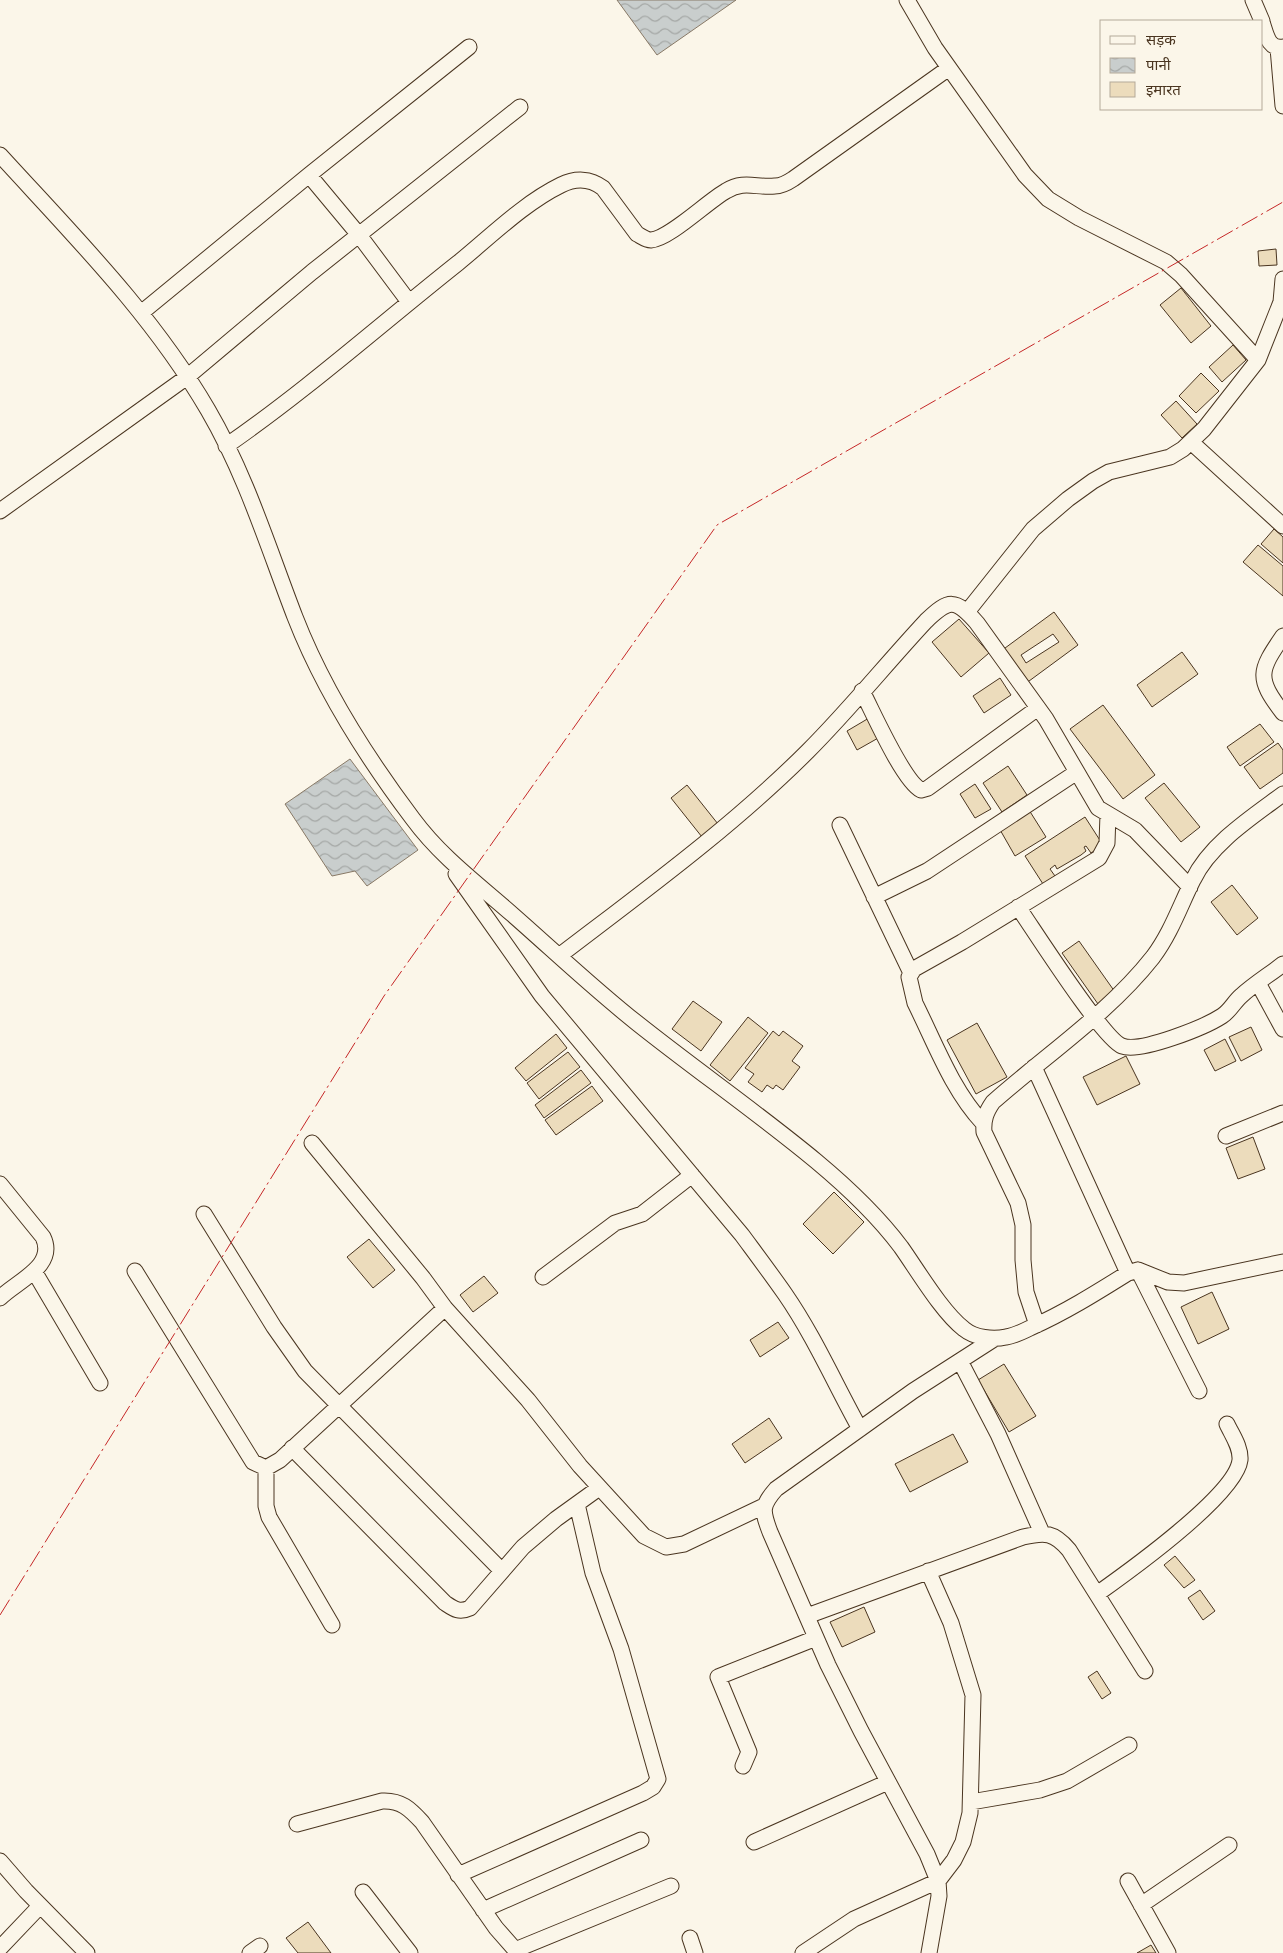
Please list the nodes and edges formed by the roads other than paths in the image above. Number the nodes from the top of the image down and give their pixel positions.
1 (907, 0) edge
2 (1253, 0) edge
3 (1261, 20) edge
4 (1263, 25) edge
5 (469, 47) dead end
6 (1280, 48) edge
7 (949, 68) junction
8 (1283, 106) edge
9 (520, 107) dead end
10 (0, 155) edge
11 (309, 175) junction
12 (358, 235) junction
13 (1283, 280) edge
14 (409, 302) junction
15 (141, 313) junction
16 (1258, 360) junction
17 (187, 377) junction
18 (1191, 442) junction
19 (226, 446) junction
20 (0, 511) edge
21 (1283, 526) edge
22 (967, 612) junction
23 (1283, 636) edge
24 (862, 691) junction
25 (1038, 708) junction
26 (1283, 713) edge
27 (1077, 772) junction
28 (1283, 794) edge
29 (1108, 814) junction
30 (840, 825) dead end
31 (446, 858) junction
32 (1190, 887) junction
33 (874, 896) junction
34 (1018, 907) junction
35 (559, 956) junction
36 (1283, 964) edge
37 (911, 973) junction
38 (1258, 983) junction
39 (1094, 1016) junction
40 (1283, 1029) edge
41 (1034, 1067) junction
42 (1283, 1113) edge
43 (983, 1123) junction
44 (1226, 1136) dead end
45 (312, 1143) dead end
46 (692, 1175) junction
47 (2, 1190) edge
48 (204, 1214) dead end
49 (1283, 1262) edge
50 (34, 1271) junction
51 (135, 1271) dead end
52 (1133, 1272) junction
53 (543, 1277) dead end
54 (0, 1298) edge
55 (445, 1308) junction
56 (1037, 1325) junction
57 (994, 1339) junction
58 (960, 1361) junction
59 (100, 1384) dead end
60 (1199, 1391) dead end
61 (338, 1406) junction
62 (1227, 1424) dead end
63 (860, 1429) junction
64 (292, 1448) junction
65 (266, 1468) junction
66 (599, 1488) junction
67 (577, 1504) junction
68 (764, 1506) junction
69 (1042, 1533) junction
70 (502, 1571) junction
71 (928, 1571) junction
72 (1097, 1594) junction
73 (806, 1616) junction
74 (332, 1626) dead end
75 (816, 1638) junction
76 (1145, 1671) dead end
77 (1129, 1745) dead end
78 (743, 1766) dead end
79 (888, 1782) junction
80 (971, 1802) junction
81 (297, 1824) dead end
82 (641, 1840) dead end
83 (754, 1842) dead end
84 (1230, 1845) dead end
85 (0, 1861) edge
86 (458, 1875) junction
87 (938, 1880) junction
88 (1128, 1881) dead end
89 (671, 1886) dead end
90 (362, 1892) dead end
91 (40, 1906) junction
92 (1141, 1906) junction
93 (483, 1910) junction
94 (690, 1938) dead end
95 (0, 1948) edge
96 (516, 1952) edge
97 (87, 1953) edge
98 (410, 1953) edge
99 (695, 1953) edge
100 (803, 1953) edge
101 (929, 1953) edge
102 (1168, 1953) edge

1 - 7 street
2 - 3 street
4 - 6 street
5 - 11 street
6 - 8 street
7 - 14 street
7 - 16 street
9 - 12 street
10 - 15 street
11 - 12 street
11 - 15 street
12 - 14 street
12 - 17 street
13 - 16 street
14 - 19 street
15 - 17 street
16 - 18 street
17 - 19 street
17 - 20 street
18 - 21 street
18 - 22 street
19 - 31 street
22 - 24 street
22 - 25 street
23 - 26 street
24 - 25 street
24 - 35 street
25 - 27 street
27 - 29 street
27 - 33 street
28 - 32 street
29 - 32 street
29 - 34 street
30 - 33 street
31 - 35 street
31 - 46 street
32 - 39 street
33 - 37 street
34 - 37 street
34 - 39 street
35 - 57 street
36 - 38 street
37 - 43 street
38 - 39 street
38 - 40 street
39 - 41 street
41 - 43 street
41 - 52 street
42 - 44 street
43 - 56 street
45 - 55 street
46 - 53 street
46 - 63 street
47 - 50 street
48 - 61 street
49 - 52 street
50 - 54 street
50 - 59 street
51 - 65 street
52 - 56 street
52 - 60 street
55 - 61 street
55 - 66 street
56 - 57 street
57 - 58 street
58 - 63 street
58 - 69 street
61 - 64 street
61 - 70 street
62 - 72 street
63 - 68 street
64 - 65 street
64 - 70 street
65 - 74 street
66 - 67 street
66 - 68 street
67 - 70 street
67 - 86 street
68 - 73 street
69 - 71 street
69 - 72 street
71 - 73 street
71 - 80 street
72 - 76 street
73 - 75 street
75 - 78 street
75 - 79 street
77 - 80 street
79 - 83 street
79 - 87 street
80 - 87 street
81 - 86 street
82 - 93 street
84 - 92 street
85 - 91 street
86 - 93 street
87 - 100 street
87 - 101 street
88 - 92 street
89 - 96 street
90 - 98 street
91 - 95 street
91 - 97 street
92 - 102 street
93 - 96 street
94 - 99 street

